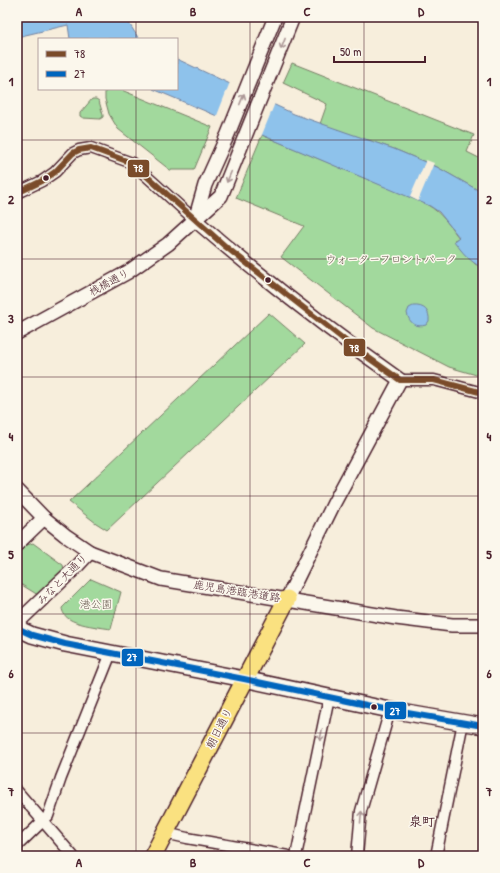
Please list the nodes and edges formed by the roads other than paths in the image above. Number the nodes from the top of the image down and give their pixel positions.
1 (275, 17) edge
2 (293, 17) edge
3 (17, 193) edge
4 (195, 220) junction
5 (17, 333) edge
6 (400, 380) junction
7 (483, 393) edge
8 (17, 490) edge
9 (44, 518) junction
10 (17, 544) edge
11 (90, 552) junction
12 (286, 599) junction
13 (17, 623) edge
14 (483, 625) edge
15 (17, 628) edge
16 (111, 653) junction
17 (244, 679) junction
18 (329, 697) junction
19 (390, 710) junction
20 (463, 722) junction
21 (483, 726) edge
22 (17, 791) edge
23 (42, 821) junction
24 (165, 833) junction
25 (17, 846) edge
26 (237, 852) edge
27 (73, 856) edge
28 (153, 856) edge
29 (288, 856) edge
30 (296, 856) edge
31 (358, 856) edge
32 (436, 856) edge

4 -> 1 street
2 -> 4 street, 桟橋通り
3 - 4 street
4 - 5 street, 桟橋通り
4 - 6 street
6 - 7 street
6 - 12 street
8 - 9 street, 鹿児島港臨港道路
9 - 10 street
9 - 11 street, 鹿児島港臨港道路
11 - 12 street, 鹿児島港臨港道路
11 - 13 street, みなと大通り
12 - 14 street, 鹿児島港臨港道路
12 - 17 highway, 朝日通り
15 - 16 main road
16 - 17 main road
16 - 23 street
17 - 18 main road
17 - 24 highway, 朝日通り
18 - 19 main road
18 -> 30 street
19 - 20 main road
31 -> 19 street
20 - 21 main road
20 - 32 street
22 - 23 street
23 - 25 street
23 - 27 street
24 - 26 street
24 - 28 highway, 朝日通り
26 - 29 street

